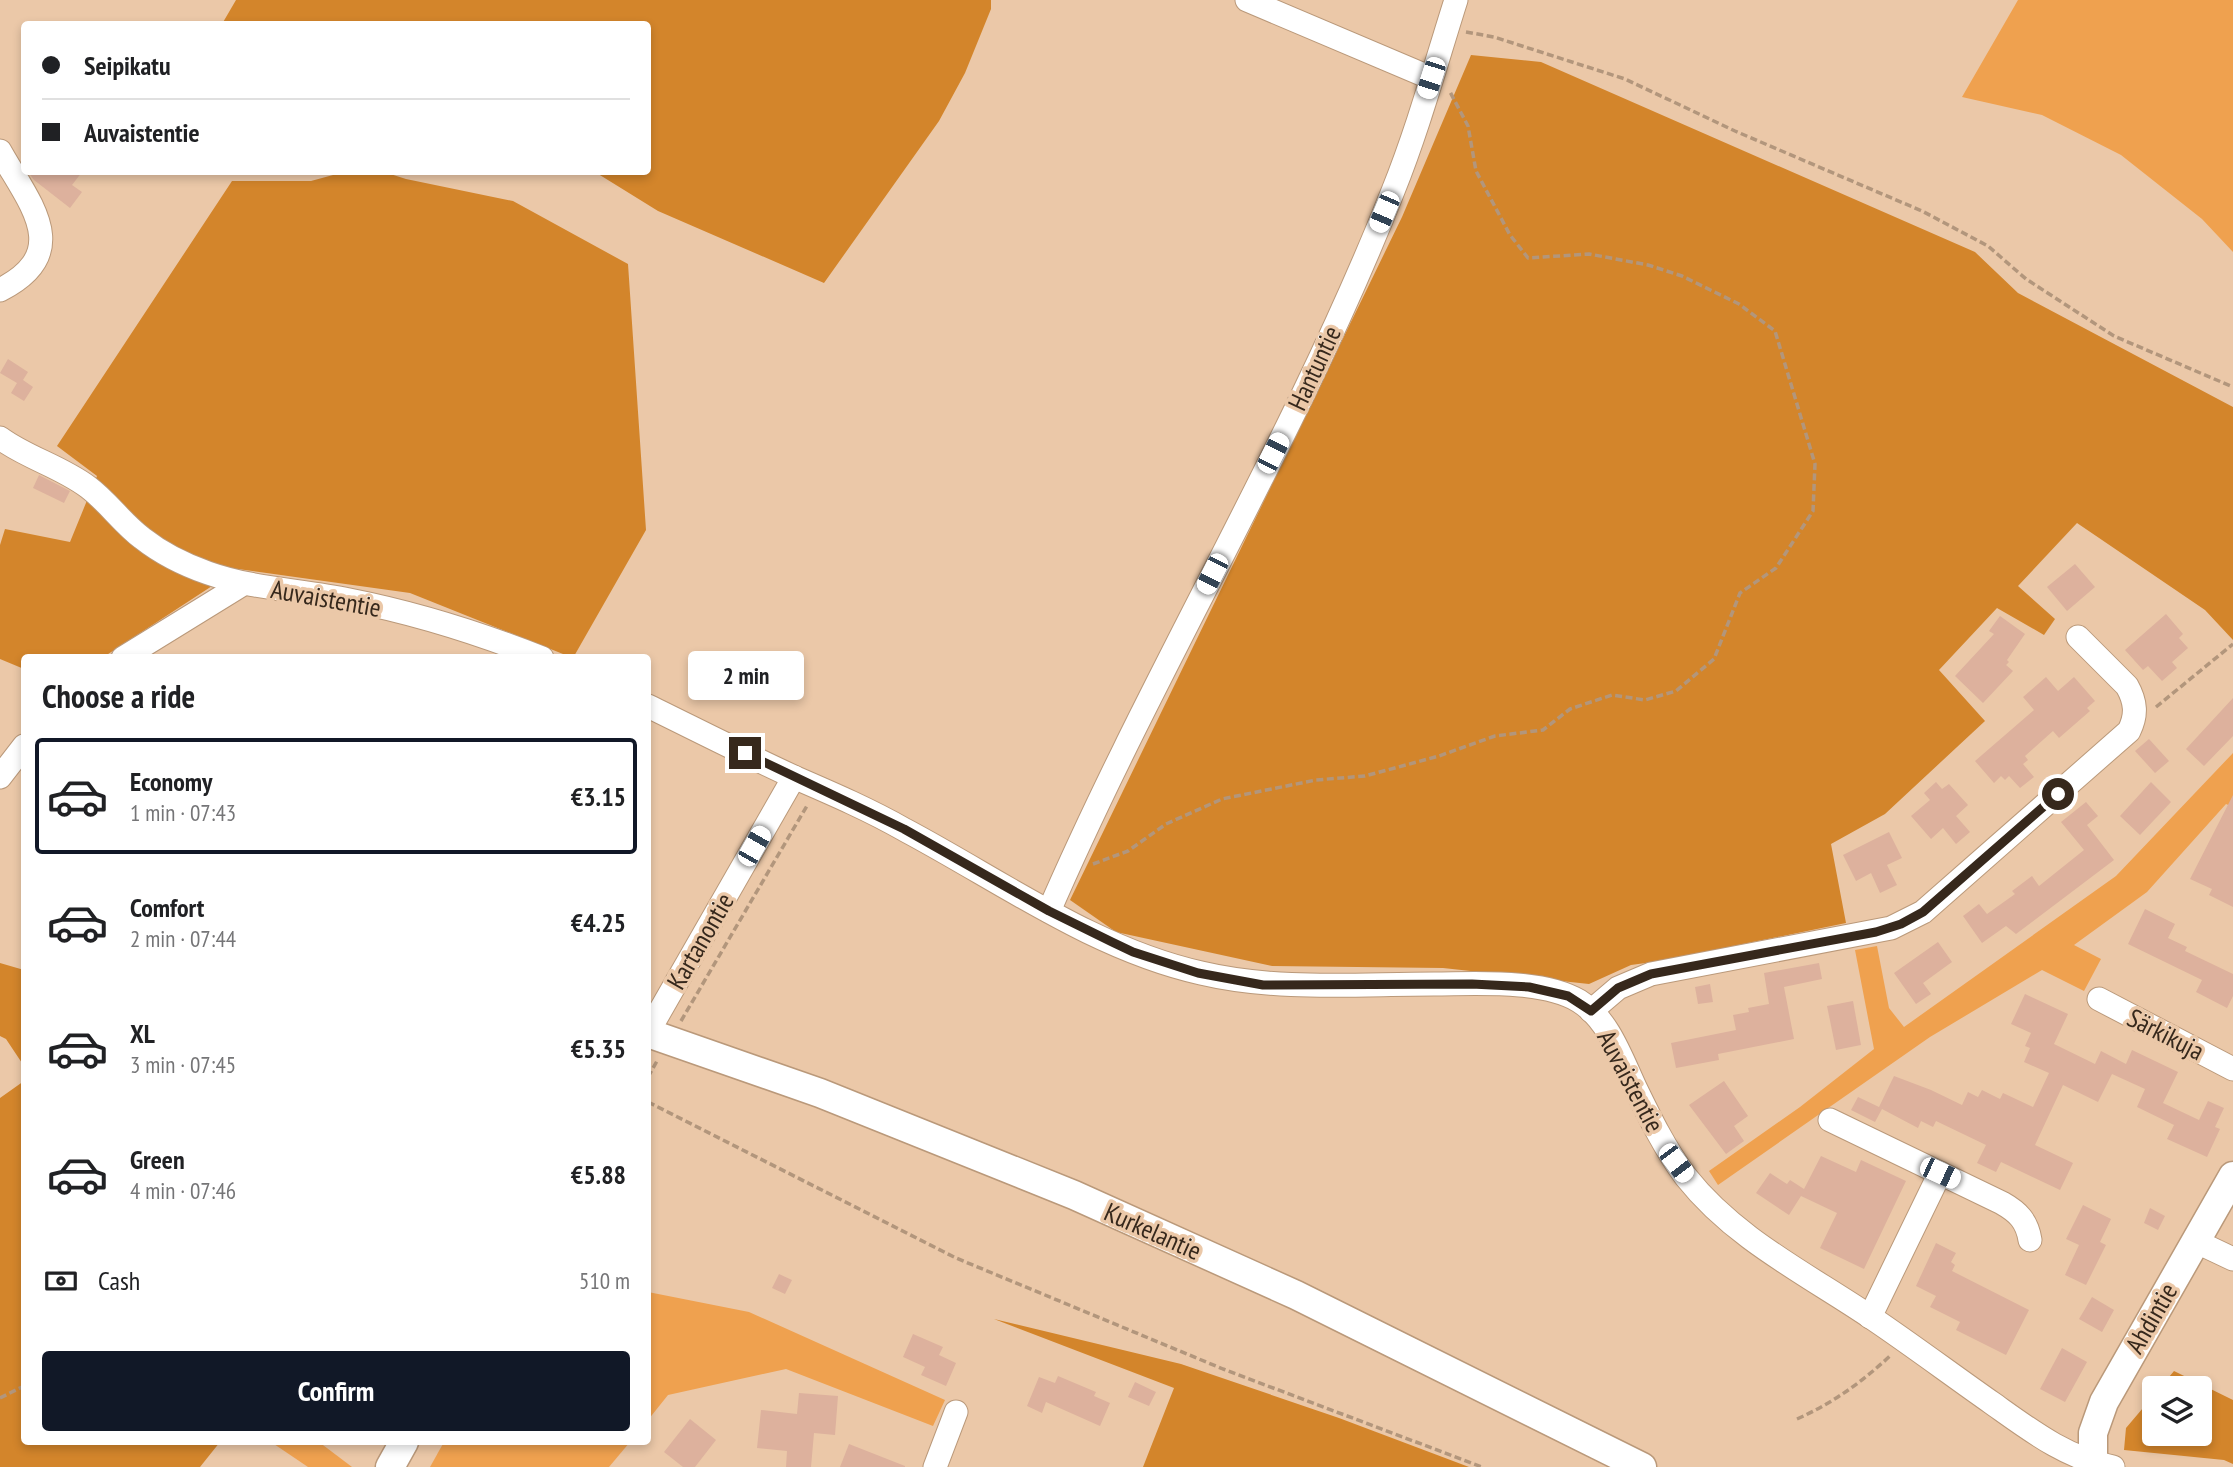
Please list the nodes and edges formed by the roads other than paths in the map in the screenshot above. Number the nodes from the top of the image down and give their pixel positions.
1 (1247, 0) edge
2 (1456, 0) edge
3 (1433, 71) junction
4 (0, 151) edge
5 (0, 290) edge
6 (0, 438) edge
7 (243, 584) junction
8 (2078, 637) dead end
9 (129, 654) edge
10 (532, 654) edge
11 (651, 707) edge
12 (21, 750) edge
13 (0, 777) edge
14 (794, 777) junction
15 (1049, 911) junction
16 (2099, 999) dead end
17 (1591, 1011) junction
18 (651, 1027) edge
19 (651, 1033) edge
20 (2233, 1069) edge
21 (1830, 1120) dead end
22 (1940, 1173) junction
23 (2233, 1176) edge
24 (2029, 1240) dead end
25 (2196, 1241) junction
26 (2233, 1259) edge
27 (1870, 1317) junction
28 (956, 1412) dead end
29 (402, 1445) edge
30 (2100, 1466) edge
31 (390, 1467) edge
32 (935, 1467) edge
33 (1642, 1467) edge

1 - 3 street
2 - 3 street, Hantuntie
3 - 15 street, Hantuntie
4 - 5 street
6 - 7 street
7 - 9 street, Auvaistentie
7 - 10 street, Auvaistentie
8 - 17 street
11 - 14 street, Auvaistentie
12 - 13 street
14 - 15 street, Auvaistentie
14 - 18 street, Kartanontie
15 - 17 street, Auvaistentie
16 - 20 street, Särkikuja
17 - 27 street, Auvaistentie
19 - 33 street, Kurkelantie
21 - 22 street
22 - 24 street
22 - 27 street
23 - 25 street, Ahdintie
25 - 26 street
25 - 30 street, Ahdintie
27 - 30 street, Auvaistentie
28 - 32 street
29 - 31 street

